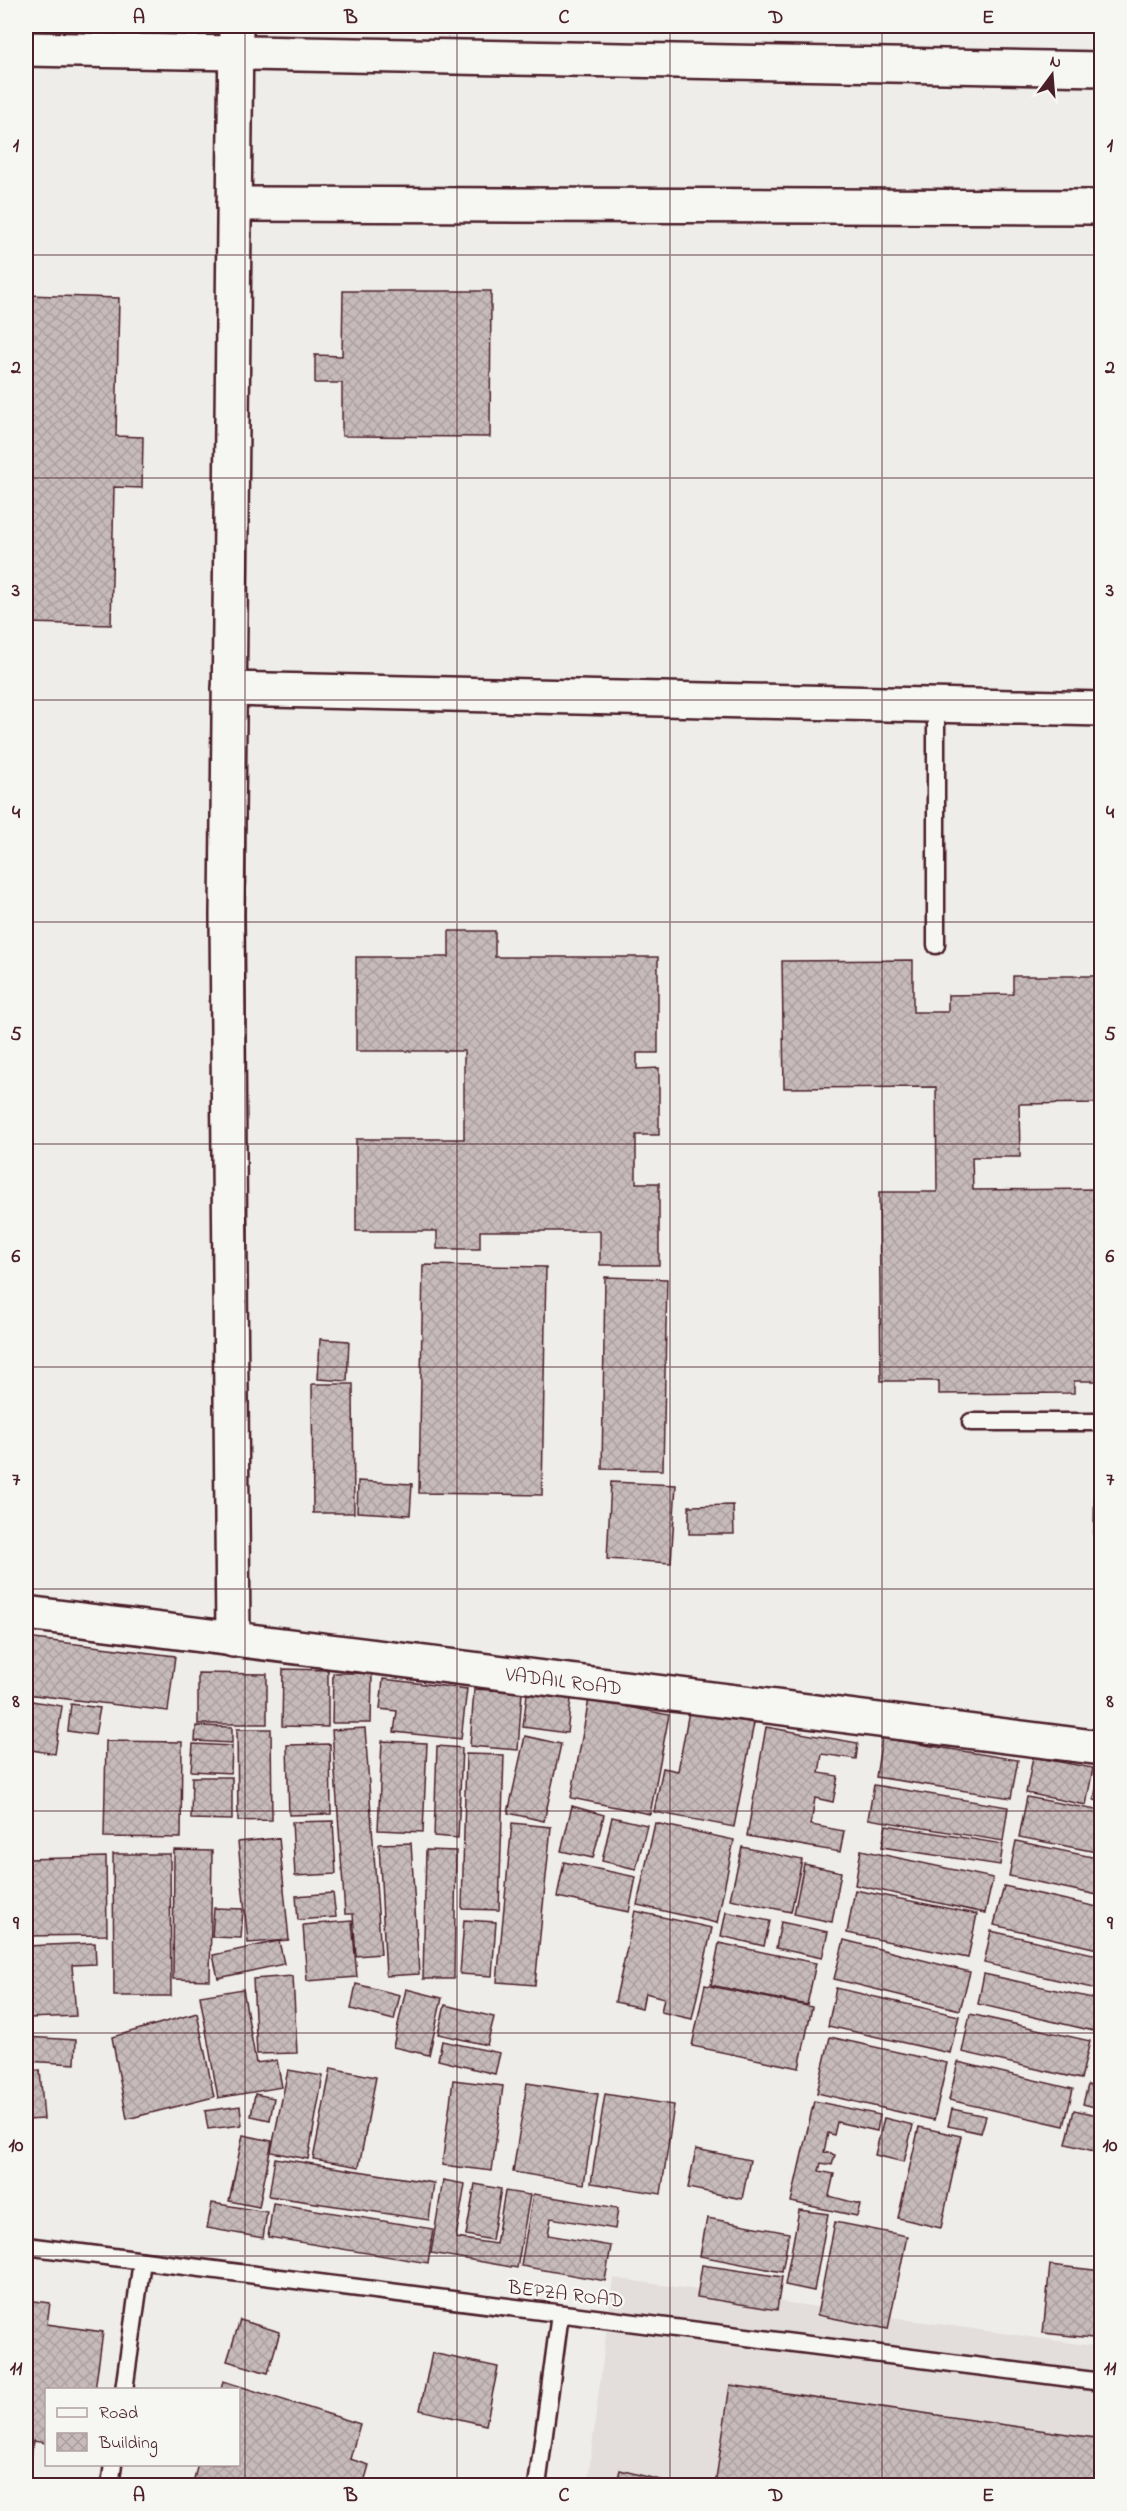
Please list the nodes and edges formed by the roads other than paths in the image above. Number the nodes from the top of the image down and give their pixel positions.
1 (236, 39) edge
2 (26, 49) edge
3 (1101, 69) edge
4 (234, 204) junction
5 (1101, 207) edge
6 (229, 689) junction
7 (936, 705) junction
8 (1101, 709) edge
9 (936, 945) dead end
10 (971, 1422) dead end
11 (1101, 1422) edge
12 (26, 1613) edge
13 (233, 1640) junction
14 (1101, 1748) edge
15 (26, 2246) edge
16 (142, 2261) junction
17 (560, 2314) junction
18 (1101, 2382) edge
19 (124, 2388) edge
20 (113, 2466) edge
21 (110, 2486) edge
22 (537, 2486) edge

1 - 2 street
1 - 3 street
1 - 4 street
4 - 5 street
4 - 6 street
6 - 7 street
6 - 13 street
7 - 8 street
7 - 9 lane
10 - 11 lane
12 - 13 street, VADAIL ROAD
13 - 14 street, VADAIL ROAD
15 - 16 lane, BEPZA ROAD
16 - 17 lane, BEPZA ROAD
16 - 19 lane
17 - 18 lane, BEPZA ROAD
17 - 22 lane
20 - 21 lane

